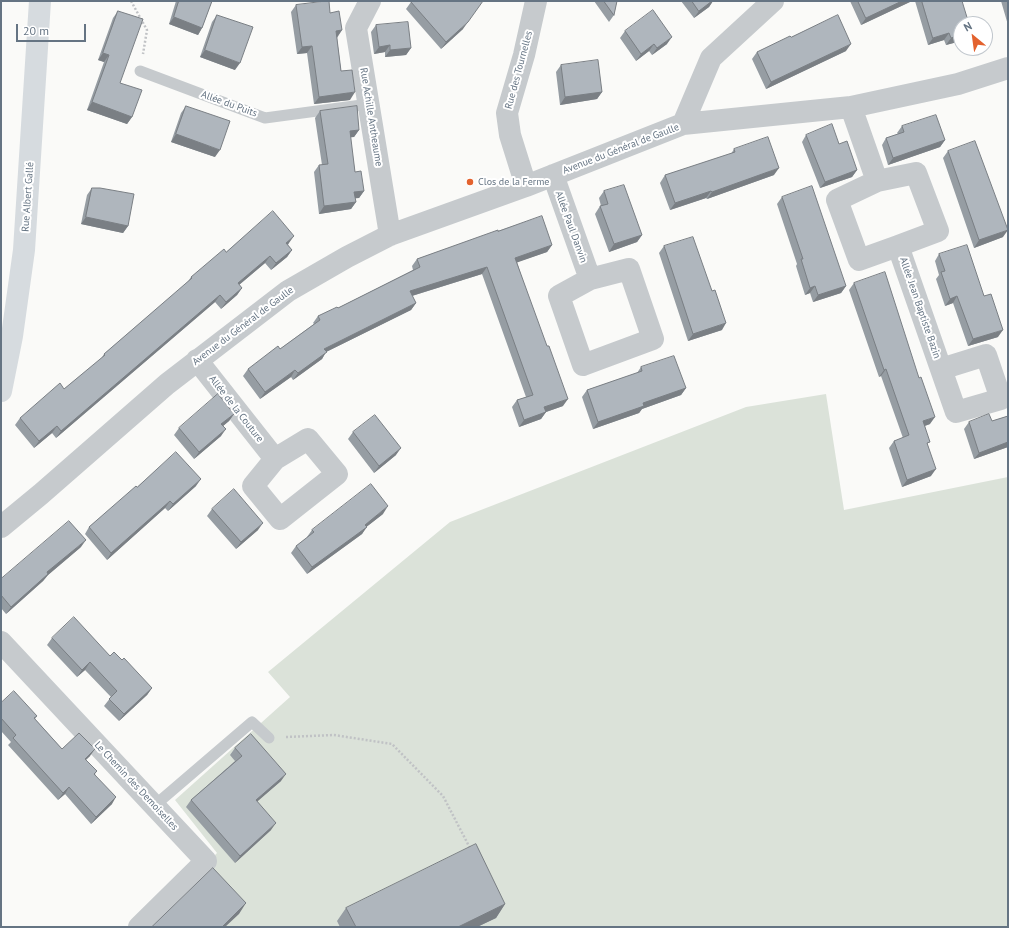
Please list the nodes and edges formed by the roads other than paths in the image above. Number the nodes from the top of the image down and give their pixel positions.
1 (40, 1) edge
2 (370, 1) edge
3 (536, 1) edge
4 (773, 1) edge
5 (1008, 68) edge
6 (140, 71) road end
7 (369, 104) junction
8 (851, 107) junction
9 (683, 124) junction
10 (553, 175) junction
11 (877, 181) junction
12 (526, 186) junction
13 (390, 235) junction
14 (898, 246) junction
15 (590, 279) junction
16 (197, 360) junction
17 (941, 369) dead end
18 (1, 391) edge
19 (275, 459) dead end
20 (1, 527) edge
21 (1, 642) edge
22 (269, 738) road end
23 (154, 806) junction
24 (139, 927) edge

1 - 18 street, Rue Albert Gallé
2 - 7 street, Rue Achille Antheaume
3 - 12 street, Rue des Tournelles
4 - 9 street
5 - 8 street, Avenue du Général de Gaulle
6 - 7 lane, Allée du Puits
7 - 13 street, Rue Achille Antheaume
8 - 9 street, Avenue du Général de Gaulle
8 - 11 street
9 - 10 street, Avenue du Général de Gaulle
10 - 12 street, Avenue du Général de Gaulle
10 - 15 street, Allée Paul Danvin
11 - 14 street, Allée Jean Baptiste Bazin
11 - 14 street, Allée Jean Baptiste Bazin
12 - 13 street, Avenue du Général de Gaulle
13 - 16 street, Avenue du Général de Gaulle
14 - 17 street, Allée Jean Baptiste Bazin
15 - 15 street
16 - 19 street, Allée de la Couture
16 - 20 street, Avenue du Général de Gaulle
21 - 23 street, Le Chemin des Demoiselles
22 - 23 lane
23 - 24 street, Le Chemin des Demoiselles

